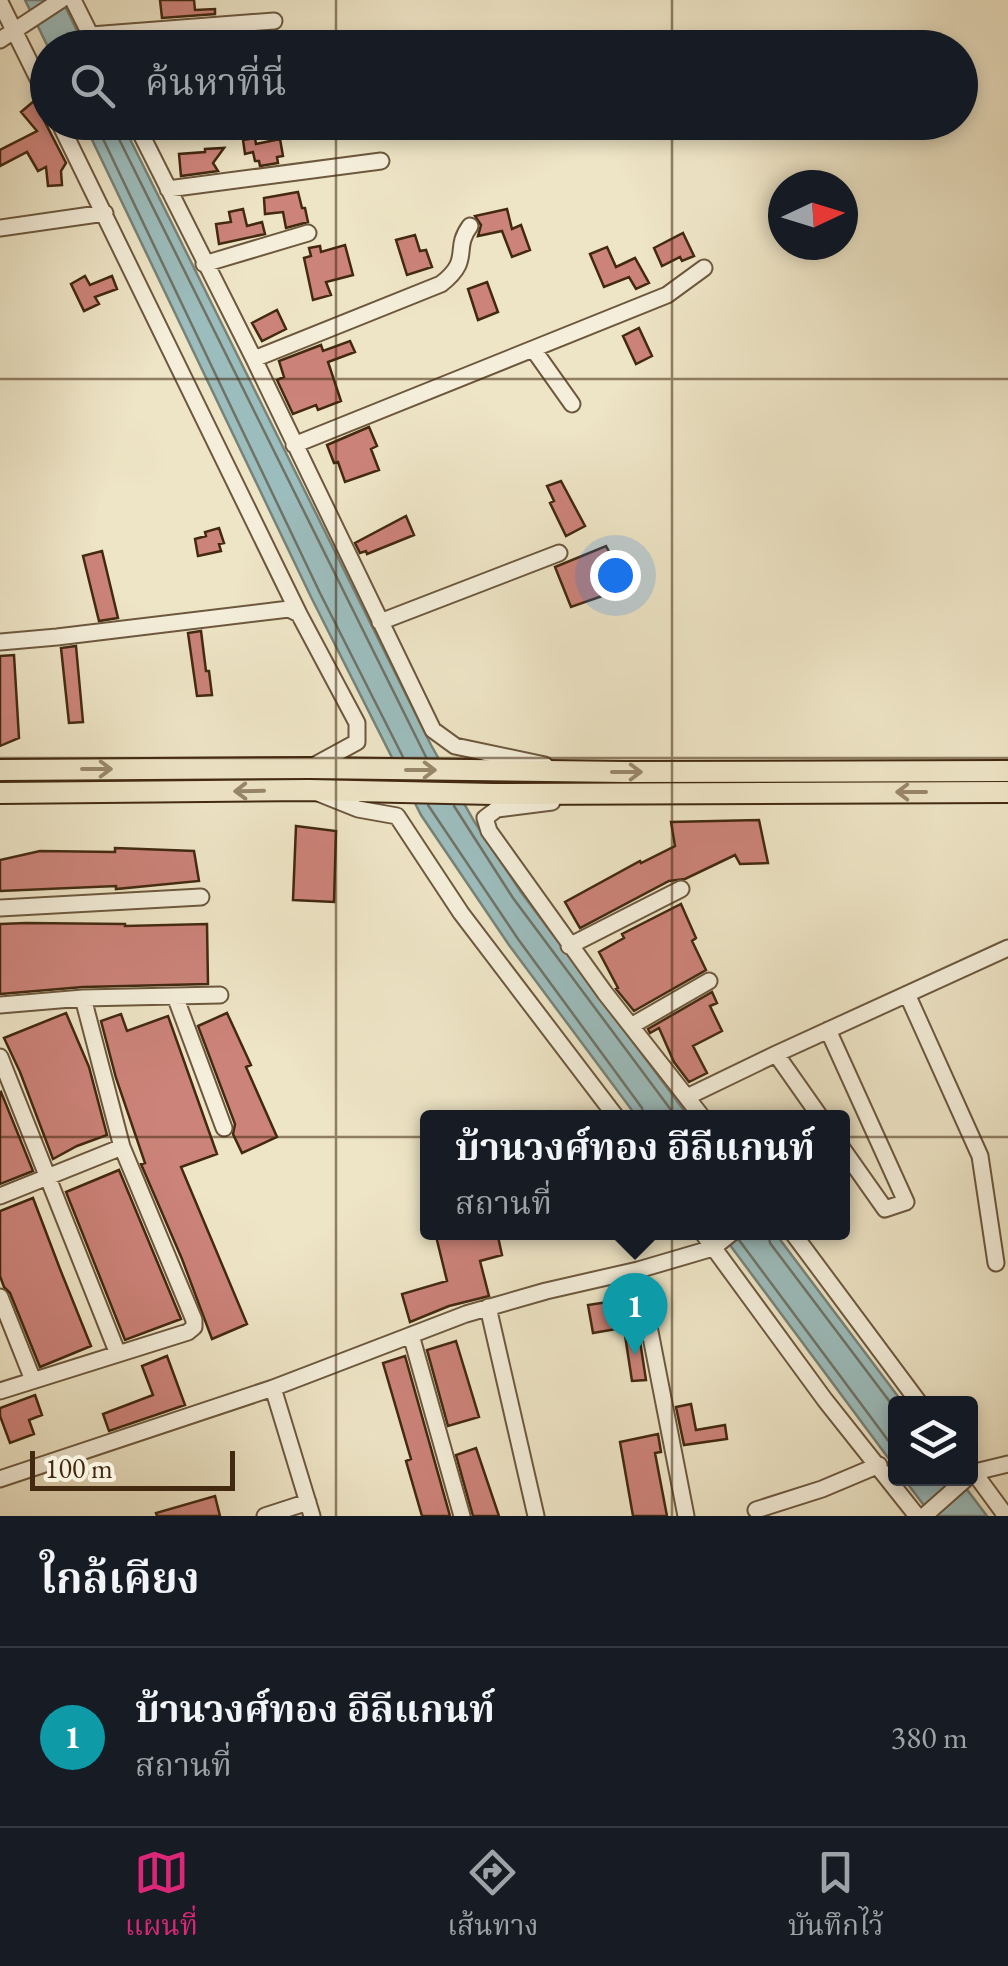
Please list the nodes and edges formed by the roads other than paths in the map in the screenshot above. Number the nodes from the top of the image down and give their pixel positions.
1 (61, 0) edge
2 (74, 0) edge
3 (0, 2) edge
4 (274, 21) dead end
5 (88, 30) edge
6 (197, 30) edge
7 (7, 36) edge
8 (30, 71) edge
9 (68, 140) edge
10 (144, 140) edge
11 (381, 162) dead end
12 (168, 189) junction
13 (104, 213) junction
14 (470, 226) dead end
15 (0, 228) edge
16 (308, 233) dead end
17 (204, 264) junction
18 (704, 268) dead end
19 (533, 349) junction
20 (254, 359) junction
21 (572, 404) dead end
22 (294, 445) junction
23 (558, 552) dead end
24 (299, 614) junction
25 (380, 622) junction
26 (0, 642) edge
27 (310, 768) junction
28 (0, 770) edge
29 (576, 771) junction
30 (1008, 771) edge
31 (309, 790) junction
32 (626, 792) junction
33 (1008, 792) edge
34 (0, 793) edge
35 (681, 888) dead end
36 (201, 897) dead end
37 (0, 908) edge
38 (569, 946) junction
39 (1008, 948) edge
40 (709, 982) dead end
41 (908, 994) junction
42 (176, 996) junction
43 (220, 996) dead end
44 (83, 998) junction
45 (0, 1005) edge
46 (631, 1026) junction
47 (828, 1030) junction
48 (776, 1054) junction
49 (0, 1058) edge
50 (687, 1097) junction
51 (611, 1110) edge
52 (697, 1110) edge
53 (815, 1110) edge
54 (224, 1128) dead end
55 (122, 1147) junction
56 (850, 1159) edge
57 (48, 1178) junction
58 (0, 1196) edge
59 (708, 1240) edge
60 (723, 1240) edge
61 (798, 1240) edge
62 (713, 1248) junction
63 (996, 1263) dead end
64 (638, 1270) junction
65 (0, 1297) edge
66 (488, 1307) junction
67 (411, 1335) junction
68 (118, 1354) junction
69 (33, 1380) junction
70 (273, 1388) junction
71 (0, 1391) edge
72 (914, 1396) edge
73 (1008, 1464) edge
74 (879, 1466) junction
75 (978, 1471) edge
76 (0, 1479) edge
77 (978, 1482) edge
78 (956, 1486) edge
79 (310, 1509) edge
80 (756, 1510) dead end
81 (265, 1516) edge
82 (462, 1516) edge
83 (536, 1516) edge
84 (686, 1516) edge
85 (921, 1516) edge
86 (1006, 1516) edge

1 - 7 street
2 - 5 street
3 - 7 street
4 - 6 street
7 - 8 street
9 - 13 street
10 - 12 street
11 - 12 street
12 - 17 street
13 - 15 street
13 - 24 street
14 - 20 street
16 - 17 street
17 - 20 street
18 - 19 street
19 - 21 street
19 - 22 street
20 - 22 street
22 - 25 street
23 - 25 street
24 - 26 street
24 - 27 street
25 - 29 street
28 -> 27 main road
27 -> 29 main road
29 -> 30 main road
31 - 32 main road
31 -> 34 main road
31 - 51 street
33 -> 32 main road
32 - 38 street
35 - 38 street
36 - 37 street
38 - 46 street
39 - 41 street
40 - 46 street
41 - 47 street
41 - 63 street
42 - 43 street
42 - 44 street
42 - 54 street
44 - 45 street
44 - 55 street
46 - 50 street
47 - 48 street
47 - 56 street
48 - 50 street
48 - 53 street
49 - 57 street
50 - 52 street
55 - 57 street
55 - 68 street
57 - 58 street
57 - 68 street
59 - 62 street
60 - 62 street
61 - 72 street
62 - 64 street
62 - 74 street
64 - 66 street
64 - 84 street
65 - 69 street
66 - 67 street
66 - 83 street
67 - 70 street
67 - 82 street
68 - 69 street
69 - 71 street
70 - 76 street
70 - 79 street
73 - 75 street
74 - 80 street
74 - 85 street
77 - 86 street
78 - 85 street
79 - 81 street

